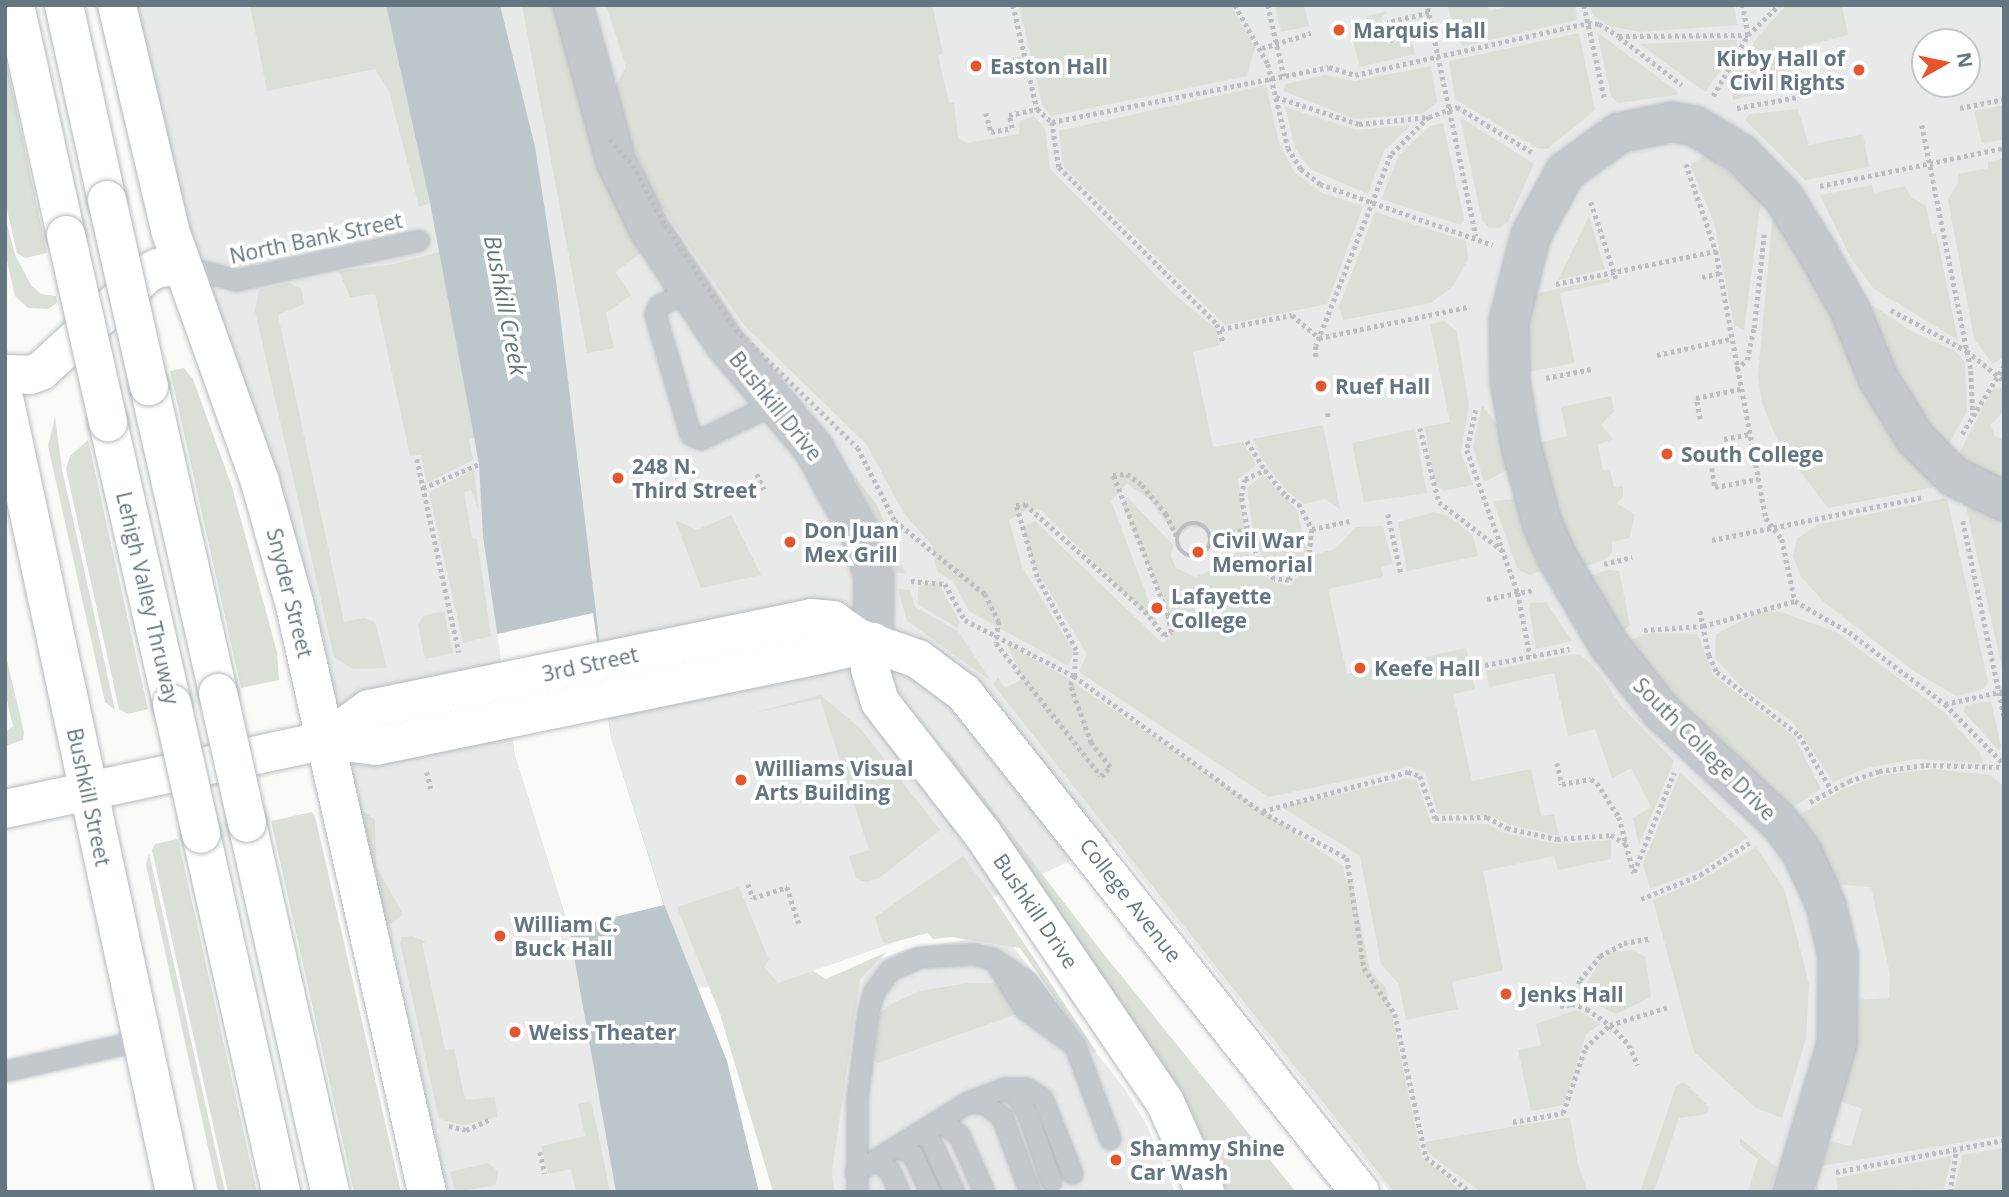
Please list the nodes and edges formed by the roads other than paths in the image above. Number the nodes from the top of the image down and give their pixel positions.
1 (15, 5) edge
2 (64, 5) edge
3 (117, 5) edge
4 (573, 5) edge
5 (419, 240) dead end
6 (182, 266) junction
7 (688, 290) junction
8 (5, 374) edge
9 (5, 402) edge
10 (773, 404) junction
11 (2004, 501) edge
12 (866, 640) junction
13 (326, 740) junction
14 (87, 792) junction
15 (5, 809) edge
16 (141, 1040) junction
17 (5, 1071) edge
18 (1005, 1088) junction
19 (968, 1102) junction
20 (923, 1130) junction
21 (1110, 1139) dead end
22 (898, 1146) junction
23 (876, 1159) junction
24 (1072, 1173) dead end
25 (1051, 1181) dead end
26 (856, 1182) edge
27 (1029, 1190) edge
28 (176, 1192) edge
29 (281, 1192) edge
30 (330, 1192) edge
31 (427, 1192) edge
32 (899, 1192) edge
33 (930, 1192) edge
34 (954, 1192) edge
35 (984, 1192) edge
36 (1205, 1192) edge
37 (1360, 1192) edge
38 (1793, 1192) edge

1 - 29 main road, Lehigh Valley Thruway, bridge
2 - 30 main road, bridge
3 - 6 main road, Snyder Street
4 - 7 street, Bushkill Drive
5 - 6 lane, North Bank Street
6 - 8 main road
6 - 13 main road, Snyder Street
7 - 10 street, Bushkill Drive
7 - 10 lane
9 - 14 main road, Bushkill Street
10 - 12 street, Bushkill Drive
11 - 38 street, South College Drive
12 - 13 main road, 3rd Street
12 - 13 main road, 3rd Street
12 - 36 main road, Bushkill Drive
12 - 37 main road, College Avenue
13 - 14 main road, 3rd Street
13 - 31 main road, Snyder Street
14 - 15 main road, 3rd Street
14 - 16 main road, Bushkill Street
16 - 17 lane
16 - 28 main road, Bushkill Street
18 - 19 lane
18 - 24 lane
18 - 25 lane
19 - 20 lane
19 - 27 lane
20 - 22 lane
20 - 34 lane
20 - 35 lane
21 - 26 lane
22 - 23 lane
22 - 33 lane
23 - 26 lane
23 - 32 lane

